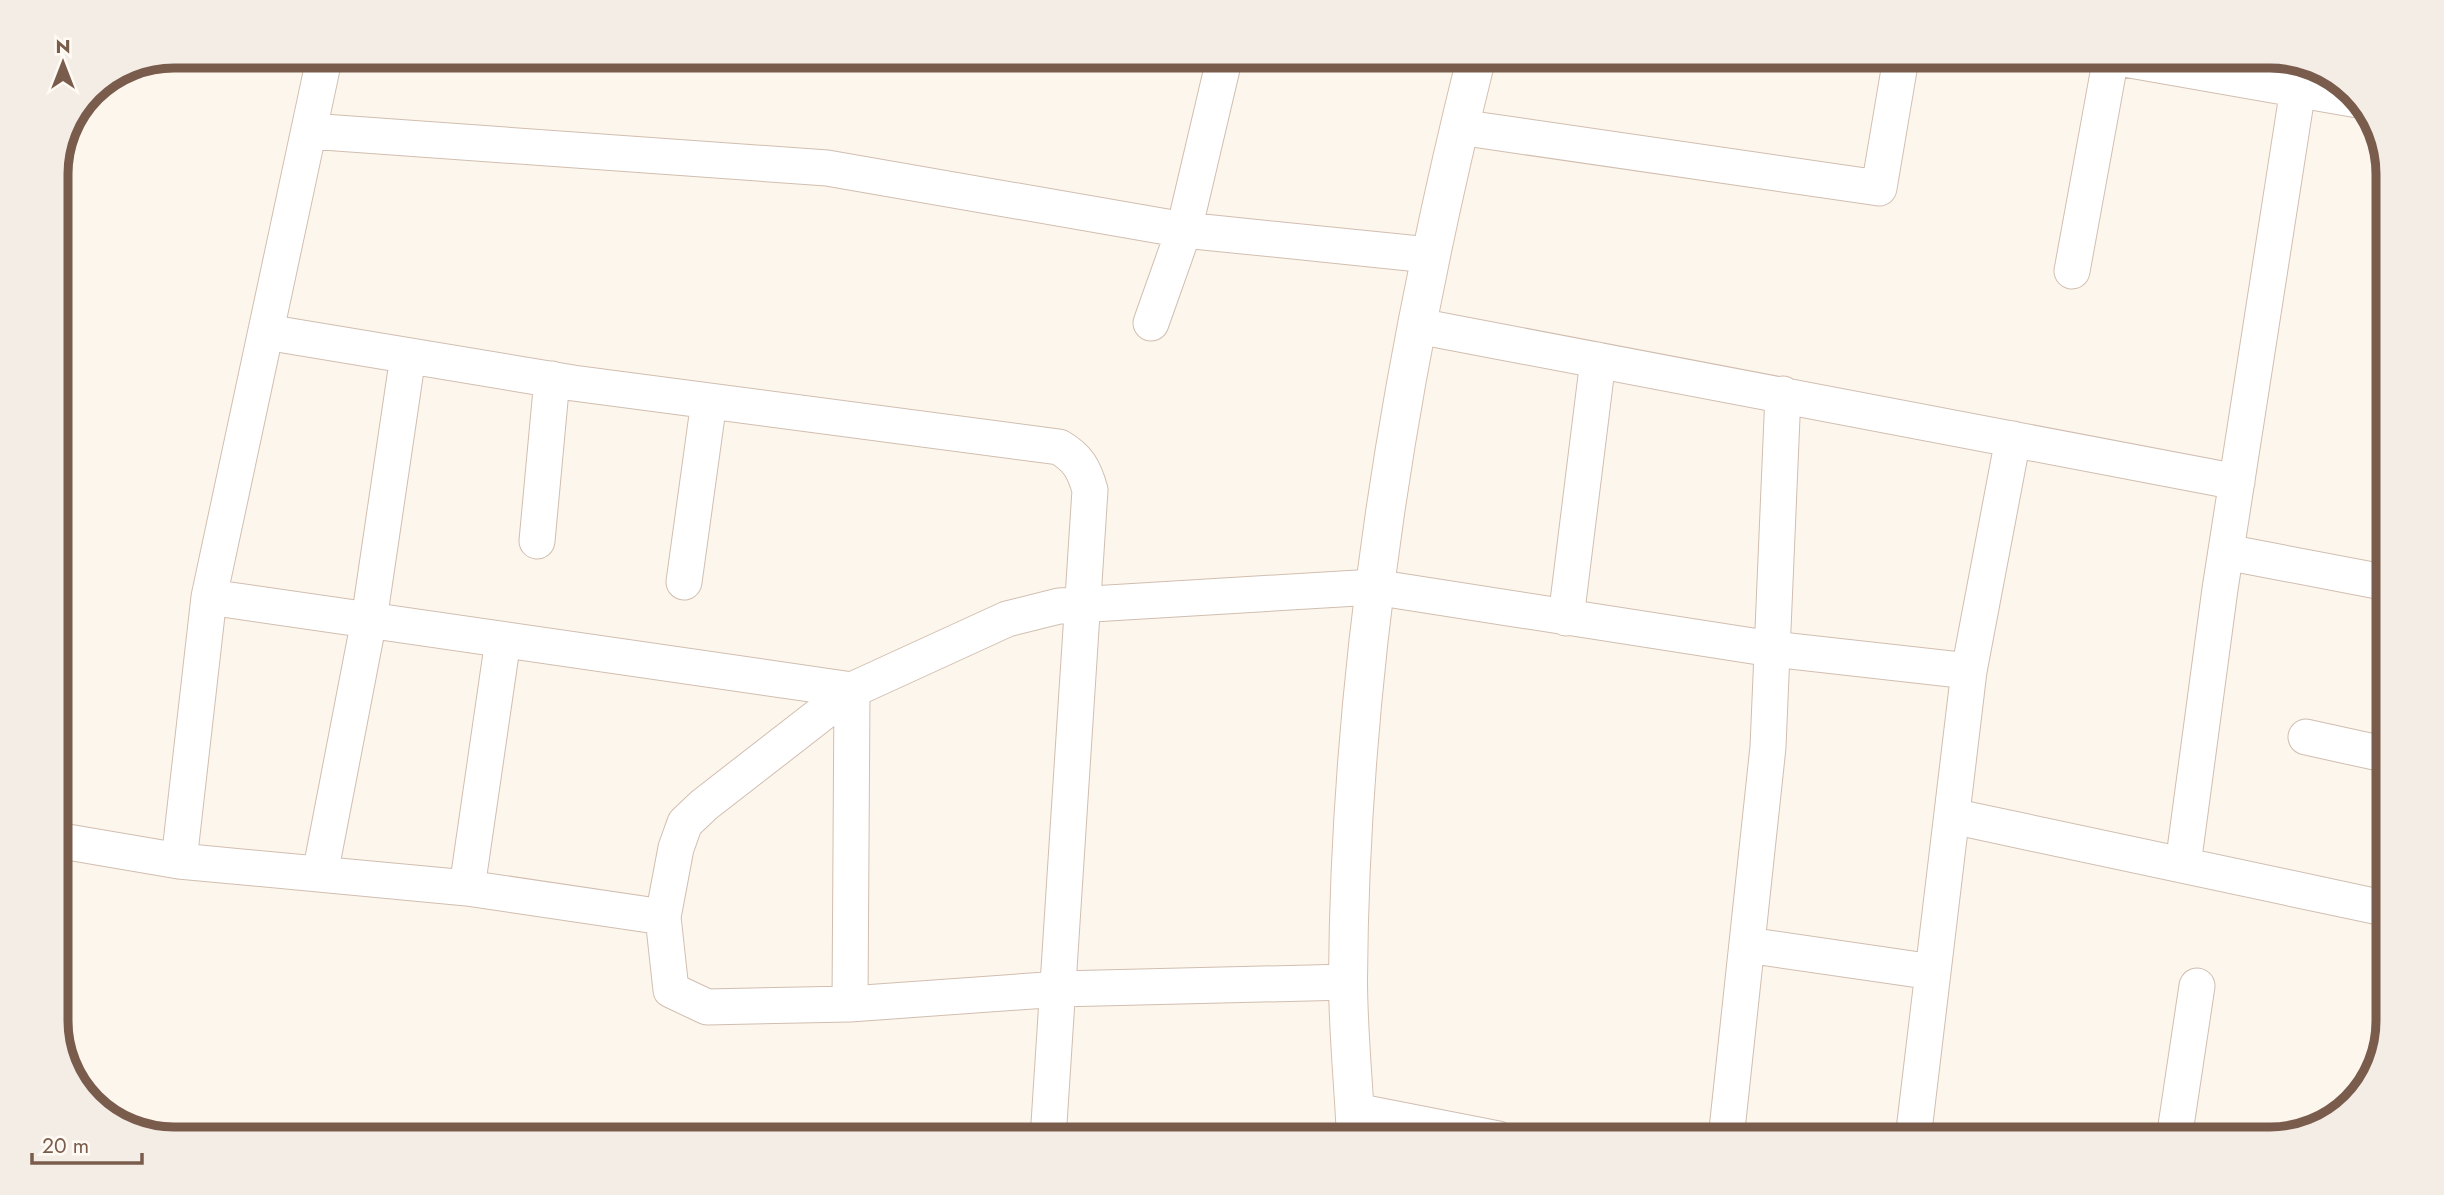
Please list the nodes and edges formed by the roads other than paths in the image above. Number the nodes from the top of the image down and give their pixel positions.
1 (322, 68) edge
2 (1222, 68) edge
3 (1474, 68) edge
4 (1899, 68) edge
5 (2110, 68) edge
6 (2215, 68) edge
7 (2300, 77) edge
8 (2335, 91) edge
9 (1459, 127) junction
10 (309, 131) junction
11 (1184, 230) junction
12 (1429, 255) junction
13 (2072, 271) dead end
14 (1151, 323) dead end
15 (1418, 326) junction
16 (266, 332) junction
17 (408, 356) junction
18 (1598, 360) junction
19 (552, 379) junction
20 (1783, 394) junction
21 (709, 401) junction
22 (2013, 439) junction
23 (2237, 482) junction
24 (537, 541) dead end
25 (2226, 552) junction
26 (2376, 581) edge
27 (684, 582) dead end
28 (1374, 587) junction
29 (209, 597) junction
30 (1082, 605) junction
31 (1566, 618) junction
32 (369, 620) junction
33 (503, 640) junction
34 (1772, 649) junction
35 (1969, 671) junction
36 (852, 690) junction
37 (2306, 737) dead end
38 (2376, 752) edge
39 (1952, 816) junction
40 (68, 841) edge
41 (178, 861) junction
42 (2183, 865) junction
43 (320, 874) junction
44 (467, 888) junction
45 (2376, 906) edge
46 (663, 918) junction
47 (1747, 944) junction
48 (1933, 972) junction
49 (1348, 982) junction
50 (2197, 986) dead end
51 (1059, 989) junction
52 (850, 1004) junction
53 (1355, 1125) edge
54 (1049, 1127) edge
55 (1375, 1127) edge
56 (1727, 1127) edge
57 (1914, 1127) edge
58 (2176, 1127) edge

1 - 10 street
2 - 11 street
3 - 9 main road
4 - 9 street
5 - 13 street
6 - 7 street
7 - 8 street
7 - 23 street
9 - 12 main road
10 - 11 street
10 - 16 street
11 - 12 street
11 - 14 street
12 - 15 main road
15 - 18 street
15 - 28 main road
16 - 17 street
16 - 29 street
17 - 19 street
17 - 32 street
18 - 20 street
18 - 31 street
19 - 21 street
19 - 24 street
20 - 22 street
20 - 34 street
21 - 27 street
21 - 30 street
22 - 23 street
22 - 35 street
23 - 25 street
25 - 26 street
25 - 42 street
28 - 30 street
28 - 31 street
28 - 49 main road
29 - 32 street
29 - 41 street
30 - 36 street
30 - 51 street
31 - 34 street
32 - 33 street
32 - 43 street
33 - 36 street
33 - 44 street
34 - 35 street
34 - 47 street
35 - 39 street
36 - 46 street
36 - 52 street
37 - 38 street
39 - 42 street
39 - 48 street
40 - 41 street
41 - 43 street
42 - 45 street
43 - 44 street
44 - 46 street
46 - 52 street
47 - 48 street
47 - 56 street
48 - 57 street
49 - 51 street
49 - 53 main road
50 - 58 street
51 - 52 street
51 - 54 street
53 - 55 street

